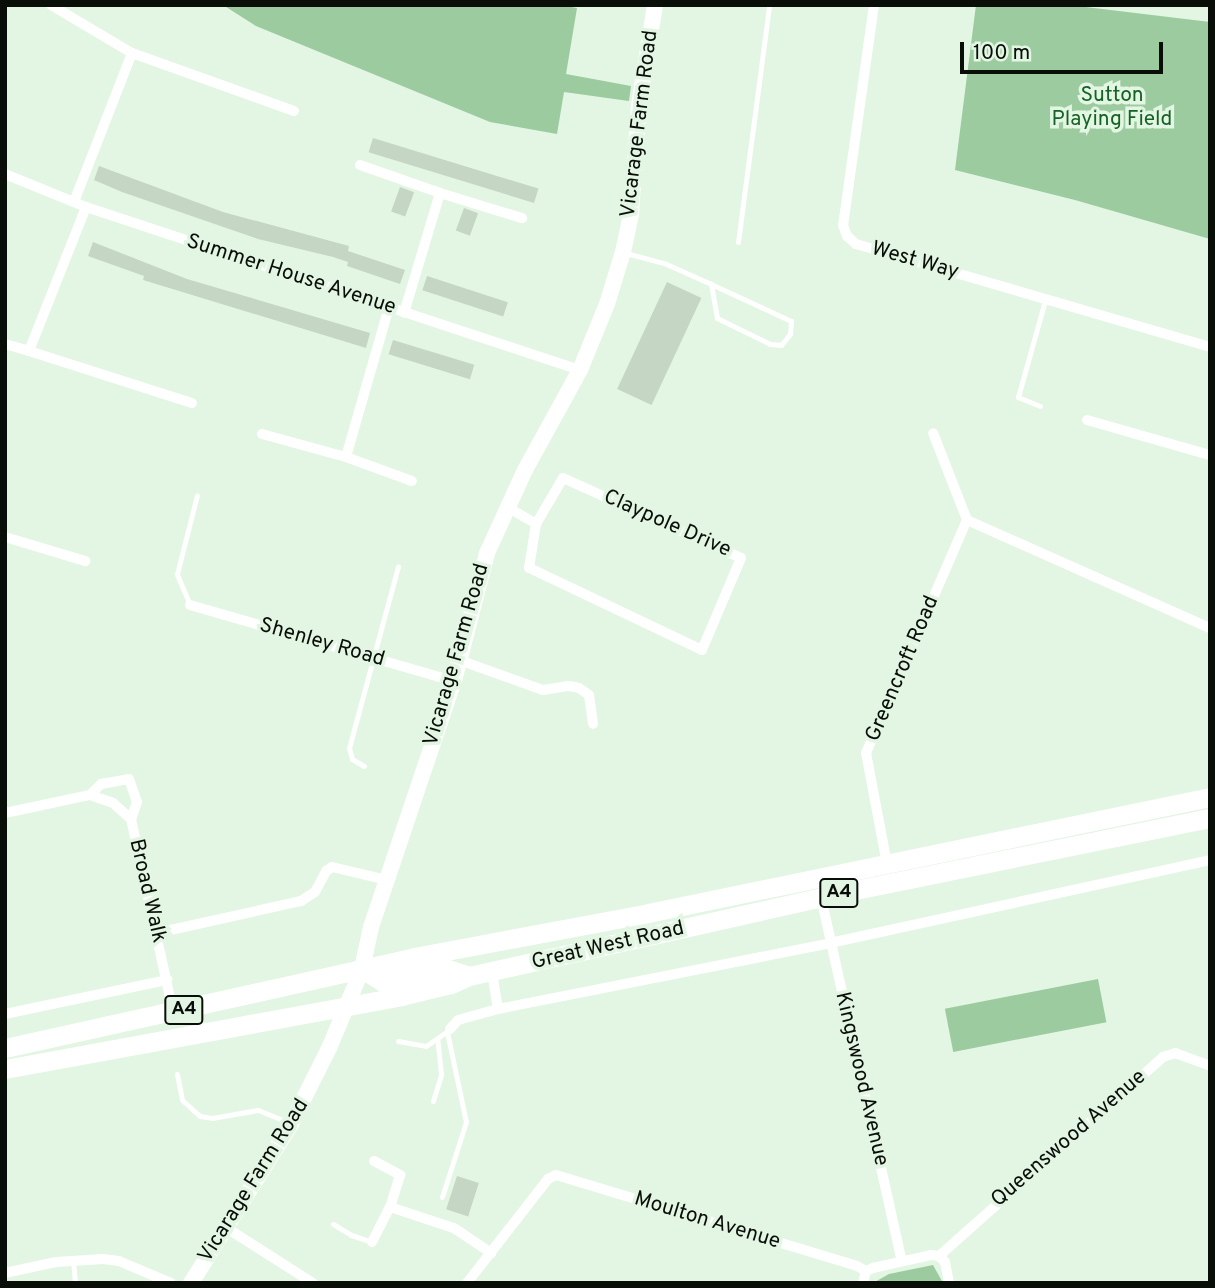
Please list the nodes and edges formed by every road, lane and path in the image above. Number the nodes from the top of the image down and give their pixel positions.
1 (51, 5) edge
2 (655, 5) edge
3 (769, 5) edge
4 (874, 5) edge
5 (132, 53) junction
6 (295, 111) dead end
7 (360, 165) dead end
8 (5, 174) edge
9 (440, 193) junction
10 (74, 202) junction
11 (86, 207) junction
12 (522, 218) dead end
13 (738, 242) dead end
14 (623, 252) junction
15 (711, 284) junction
16 (1045, 300) junction
17 (389, 307) junction
18 (404, 313) junction
19 (5, 344) edge
20 (1210, 347) edge
21 (29, 351) junction
22 (580, 370) junction
23 (192, 403) dead end
24 (1040, 406) dead end
25 (1087, 420) dead end
26 (933, 433) dead end
27 (262, 434) dead end
28 (1210, 455) edge
29 (346, 457) junction
30 (412, 481) dead end
31 (197, 495) dead end
32 (507, 507) junction
33 (967, 520) junction
34 (536, 524) junction
35 (5, 537) edge
36 (85, 561) dead end
37 (398, 567) dead end
38 (190, 605) joint
39 (1210, 628) edge
40 (373, 657) junction
41 (459, 660) junction
42 (454, 681) junction
43 (593, 724) dead end
44 (364, 766) dead end
45 (90, 794) junction
46 (1210, 797) edge
47 (5, 813) edge
48 (1210, 818) edge
49 (131, 819) junction
50 (1210, 860) edge
51 (887, 864) junction
52 (387, 880) junction
53 (821, 897) junction
54 (157, 933) junction
55 (830, 943) junction
56 (362, 969) junction
57 (492, 972) junction
58 (469, 976) junction
59 (167, 980) junction
60 (346, 1006) junction
61 (498, 1009) junction
62 (173, 1013) junction
63 (5, 1014) edge
64 (448, 1030) junction
65 (437, 1038) junction
66 (398, 1041) dead end
67 (5, 1048) edge
68 (1210, 1066) edge
69 (5, 1069) edge
70 (177, 1074) dead end
71 (433, 1101) dead end
72 (291, 1124) junction
73 (374, 1161) dead end
74 (442, 1197) dead end
75 (390, 1207) junction
76 (333, 1224) dead end
77 (225, 1227) junction
78 (372, 1242) joint
79 (491, 1254) junction
80 (939, 1256) junction
81 (73, 1261) junction
82 (902, 1261) junction
83 (5, 1273) edge
84 (865, 1277) edge
85 (75, 1283) edge
86 (171, 1283) edge
87 (191, 1283) edge
88 (313, 1283) edge
89 (467, 1283) edge
90 (949, 1283) edge

1 - 5 street
2 - 14 street, Vicarage Farm Road
3 - 13 lane
4 - 16 street, West Way
5 - 6 street
5 - 10 street
7 - 9 street
8 - 10 street, Summer House Avenue
9 - 12 street
9 - 18 street
10 - 11 street, Summer House Avenue
11 - 17 street, Summer House Avenue
11 - 21 street
14 - 15 lane
14 - 22 street, Vicarage Farm Road
15 - 15 lane
16 - 20 street, West Way
16 - 24 lane
17 - 18 street, Summer House Avenue
17 - 29 street
18 - 22 street, Summer House Avenue
19 - 21 street
21 - 23 street
22 - 32 street, Vicarage Farm Road
25 - 28 street
26 - 33 street
27 - 29 street
29 - 30 street
31 - 38 lane
32 - 34 street
32 - 41 street, Vicarage Farm Road
33 - 39 street
33 - 51 street, Greencroft Road
34 - 34 street, Claypole Drive
35 - 36 street
37 - 40 lane
38 - 40 street, Shenley Road
40 - 42 street, Shenley Road
40 - 44 lane
41 - 42 street, Vicarage Farm Road
41 - 43 street
42 - 52 street, Vicarage Farm Road
45 - 47 street
45 - 49 street, Broad Walk
45 - 49 street
46 - 51 highway, Great West Road / A4
48 - 53 highway, Great West Road / A4
49 - 54 street, Broad Walk
50 - 55 street
51 - 56 highway, Great West Road / A4
52 - 54 street
52 - 56 street, Vicarage Farm Road
53 - 55 street, Kingswood Avenue
53 - 57 highway, Great West Road / A4
54 - 59 street, Broad Walk
55 - 61 street
55 - 82 street, Kingswood Avenue
56 - 58 highway, A4
56 - 60 street, Vicarage Farm Road
56 - 62 highway, Great West Road / A4
57 - 58 highway, Great West Road / A4
57 - 61 street
58 - 60 highway, Great West Road / A4
59 - 62 street, Broad Walk
59 - 63 street
60 - 69 highway, Great West Road / A4
60 - 72 street, Vicarage Farm Road
61 - 64 street
62 - 67 highway, Great West Road / A4
64 - 65 lane
64 - 74 lane
65 - 66 lane
65 - 71 lane
68 - 80 street, Queenswood Avenue
70 - 72 lane
72 - 77 street, Vicarage Farm Road
73 - 75 street
75 - 78 street
75 - 79 street
76 - 78 lane
77 - 87 street, Vicarage Farm Road
77 - 88 street
79 - 84 street, Moulton Avenue
79 - 89 street
80 - 82 street, Moulton Avenue
80 - 90 street
81 - 83 street
81 - 85 lane
81 - 86 street
82 - 84 street, Moulton Avenue

